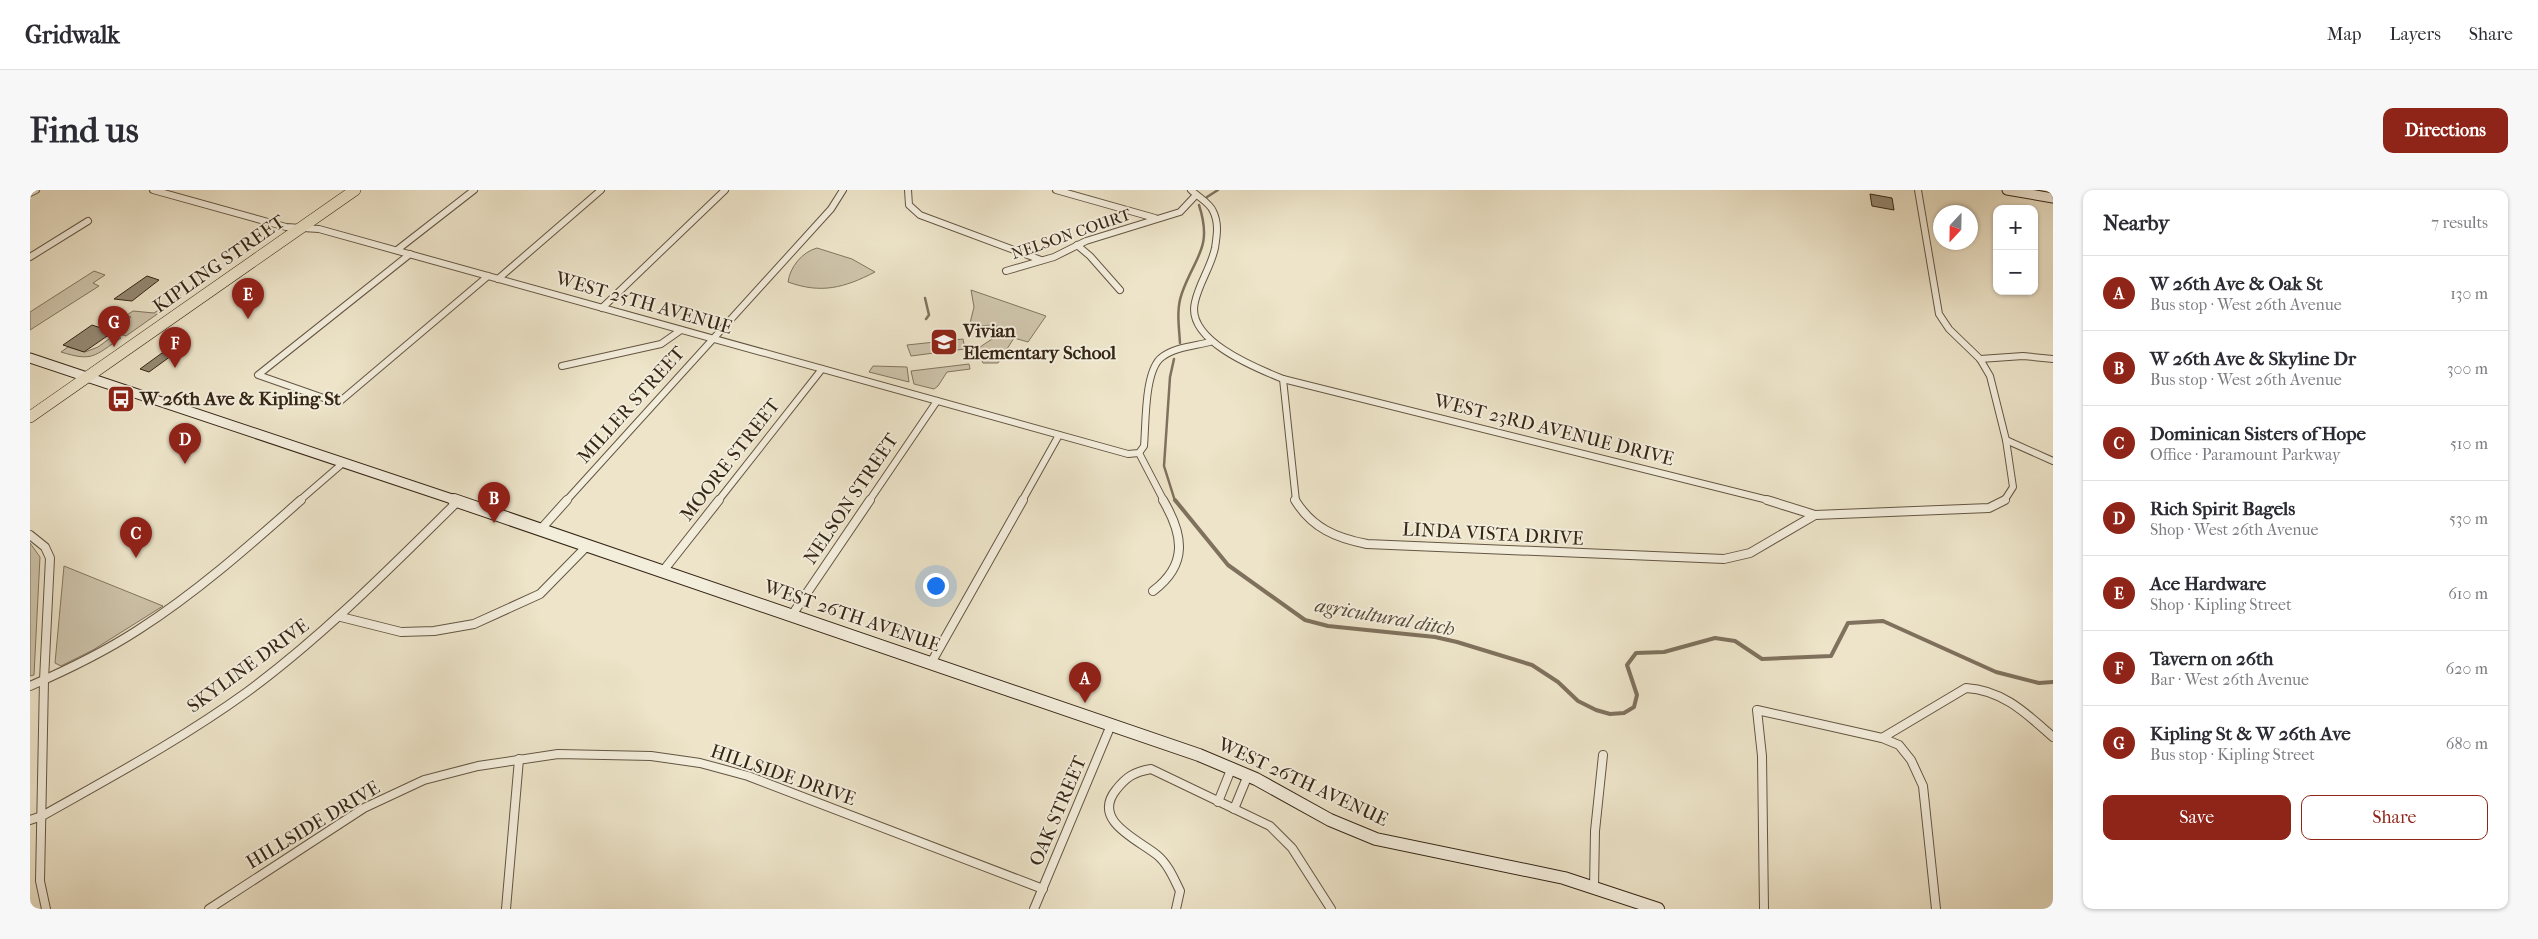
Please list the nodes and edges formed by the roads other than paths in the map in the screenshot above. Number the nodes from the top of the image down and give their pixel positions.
1 (36, 190) edge
2 (153, 190) edge
3 (355, 190) edge
4 (474, 190) edge
5 (601, 190) edge
6 (725, 190) edge
7 (843, 190) edge
8 (908, 190) edge
9 (1056, 190) edge
10 (1191, 190) edge
11 (1918, 190) edge
12 (2007, 190) edge
13 (30, 193) edge
14 (1196, 196) junction
15 (2053, 198) edge
16 (1156, 218) junction
17 (88, 222) dead end
18 (302, 227) junction
19 (1077, 245) junction
20 (397, 250) junction
21 (410, 254) junction
22 (30, 257) edge
23 (1041, 260) junction
24 (1006, 271) dead end
25 (488, 276) junction
26 (498, 279) junction
27 (1120, 290) dead end
28 (602, 308) junction
29 (681, 330) junction
30 (712, 339) junction
31 (1210, 342) junction
32 (30, 358) edge
33 (1980, 358) junction
34 (2053, 359) edge
35 (562, 366) dead end
36 (822, 369) junction
37 (86, 377) junction
38 (1283, 379) junction
39 (937, 401) junction
40 (30, 417) edge
41 (1058, 435) junction
42 (2006, 440) junction
43 (1138, 453) junction
44 (2053, 461) edge
45 (342, 463) junction
46 (458, 501) junction
47 (1815, 515) junction
48 (541, 529) junction
49 (30, 535) edge
50 (588, 545) junction
51 (663, 571) junction
52 (1153, 591) dead end
53 (792, 615) junction
54 (341, 617) junction
55 (931, 663) junction
56 (44, 680) junction
57 (30, 686) edge
58 (1111, 725) junction
59 (2053, 736) edge
60 (1882, 738) junction
61 (1603, 755) dead end
62 (519, 759) junction
63 (1232, 767) junction
64 (1248, 775) junction
65 (1218, 802) junction
66 (1234, 809) junction
67 (42, 816) junction
68 (30, 820) edge
69 (1594, 888) junction
70 (1043, 889) junction
71 (46, 909) edge
72 (209, 909) edge
73 (506, 909) edge
74 (1034, 909) edge
75 (1176, 909) edge
76 (1331, 909) edge
77 (1658, 909) edge
78 (1764, 909) edge
79 (1936, 909) edge

1 - 13 street
2 - 18 street, WEST 25TH AVENUE
3 - 18 main road, KIPLING STREET
4 - 20 street
5 - 26 street
6 - 28 street
7 - 30 street, MILLER STREET
8 - 23 street
9 - 16 street
10 - 14 street
11 - 33 street
12 - 15 street
14 - 16 street, NELSON COURT
14 - 31 street
16 - 19 street, NELSON COURT
17 - 22 street
18 - 20 street, WEST 25TH AVENUE
18 - 37 main road, KIPLING STREET
19 - 23 street, NELSON COURT
19 - 27 street
20 - 21 street, WEST 25TH AVENUE
21 - 25 street, WEST 25TH AVENUE
21 - 25 street
23 - 24 street, NELSON COURT
25 - 26 street, WEST 25TH AVENUE
26 - 28 street, WEST 25TH AVENUE
28 - 29 street, WEST 25TH AVENUE
29 - 30 street, WEST 25TH AVENUE
29 - 35 street
30 - 36 street, WEST 25TH AVENUE
30 - 48 street, MILLER STREET
31 - 38 street
31 - 43 street
32 - 37 street, WEST 26TH AVENUE
33 - 34 street
33 - 42 street, LINDA VISTA DRIVE
36 - 39 street, WEST 25TH AVENUE
36 - 51 street, MOORE STREET
37 - 40 main road, KIPLING STREET
37 - 45 street, WEST 26TH AVENUE
38 - 47 street, WEST 23RD AVENUE DRIVE
38 - 47 street, LINDA VISTA DRIVE
39 - 41 street, WEST 25TH AVENUE
39 - 53 street, NELSON STREET
41 - 43 street, WEST 25TH AVENUE
41 - 55 street
42 - 44 street
42 - 47 street, LINDA VISTA DRIVE
43 - 52 street
45 - 46 street, WEST 26TH AVENUE
45 - 56 street
46 - 48 street, WEST 26TH AVENUE
46 - 54 street, SKYLINE DRIVE
48 - 50 street, WEST 26TH AVENUE
49 - 56 street
50 - 51 street, WEST 26TH AVENUE
50 - 54 street
51 - 53 street, WEST 26TH AVENUE
53 - 55 street, WEST 26TH AVENUE
54 - 67 street, SKYLINE DRIVE
55 - 58 street, WEST 26TH AVENUE
56 - 57 street
56 - 67 street
58 - 63 street, WEST 26TH AVENUE
58 - 70 street, OAK STREET
59 - 60 street
60 - 78 street
60 - 79 street
61 - 69 street
62 - 70 street, HILLSIDE DRIVE
62 - 72 street, HILLSIDE DRIVE
62 - 73 street
63 - 64 street, WEST 26TH AVENUE
63 - 65 street
64 - 66 street
64 - 69 street, WEST 26TH AVENUE
65 - 66 street
65 - 75 street
66 - 76 street
67 - 68 street, SKYLINE DRIVE
67 - 71 street
69 - 77 street, WEST 26TH AVENUE
70 - 74 street, OAK STREET

